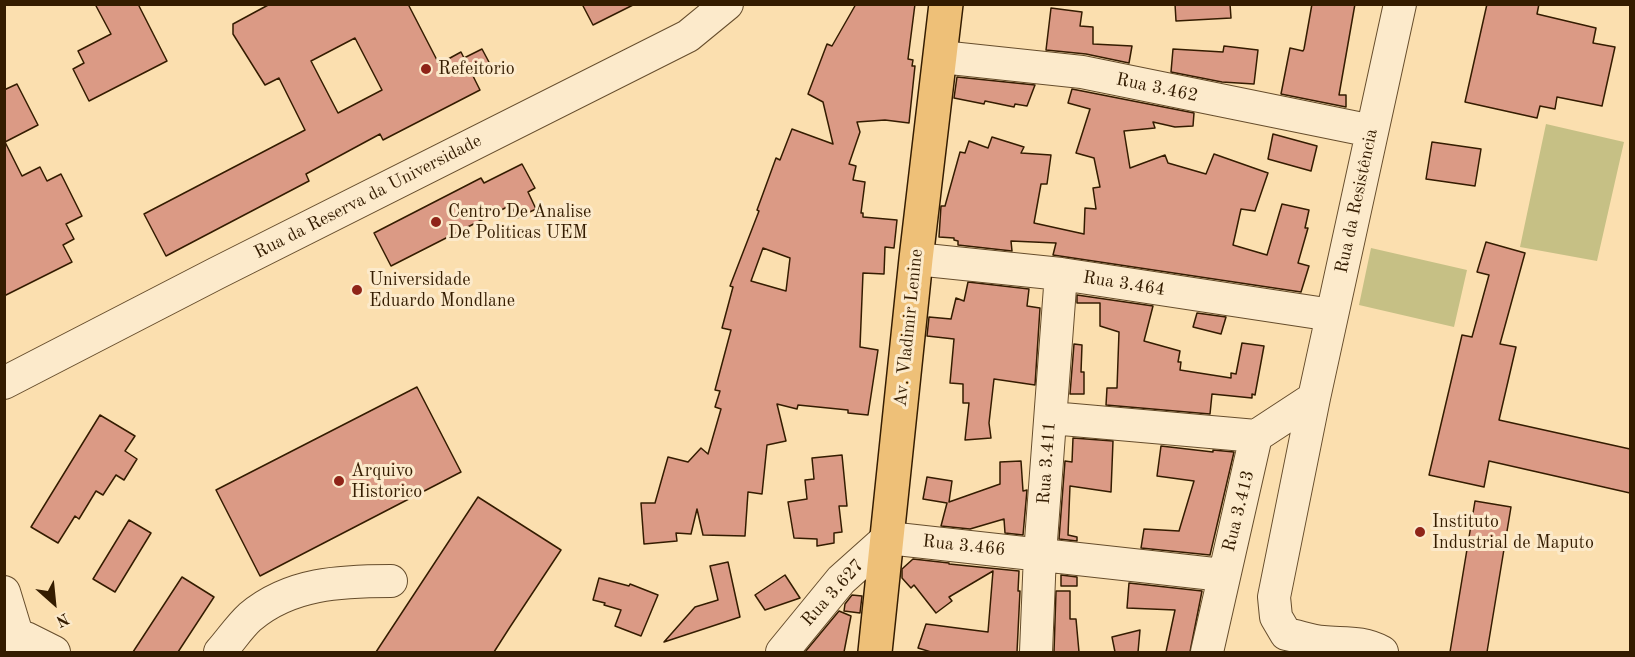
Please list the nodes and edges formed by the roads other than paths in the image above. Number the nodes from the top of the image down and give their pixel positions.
1 (727, 4) edge
2 (946, 4) edge
3 (1400, 4) edge
4 (940, 57) junction
5 (1372, 131) junction
6 (916, 259) junction
7 (1061, 274) junction
8 (1332, 315) junction
9 (4, 383) edge
10 (1314, 399) junction
11 (1051, 418) junction
12 (1256, 436) junction
13 (888, 538) junction
14 (1040, 554) junction
15 (1223, 575) junction
16 (391, 581) dead end
17 (4, 592) edge
18 (11, 638) edge
19 (54, 652) edge
20 (220, 652) edge
21 (782, 652) edge
22 (875, 652) edge
23 (1036, 652) edge
24 (1207, 652) edge
25 (1382, 652) edge

1 - 9 street, Rua da Reserva da Universidade
2 - 4 main road, Av. Vladimir Lenine
3 - 5 street, Rua da Resistência
4 - 5 street, Rua 3.462
4 - 6 main road, Av. Vladimir Lenine
5 - 8 street, Rua da Resistência
6 - 7 street, Rua 3.464
6 - 13 main road, Av. Vladimir Lenine
7 - 8 street, Rua 3.464
7 - 11 street, Rua 3.411
8 - 10 street, Rua da Resistência
10 - 12 street
10 - 25 street, Rua da Resistência
11 - 12 street
11 - 14 street, Rua 3.411
12 - 15 street, Rua 3.413
13 - 14 street, Rua 3.466
13 - 21 street, Rua 3.627
13 - 22 main road, Av. Vladimir Lenine
14 - 15 street, Rua 3.466
14 - 23 street, Rua 3.411
15 - 24 street, Rua 3.413
16 - 20 street
17 - 18 street
18 - 19 street

